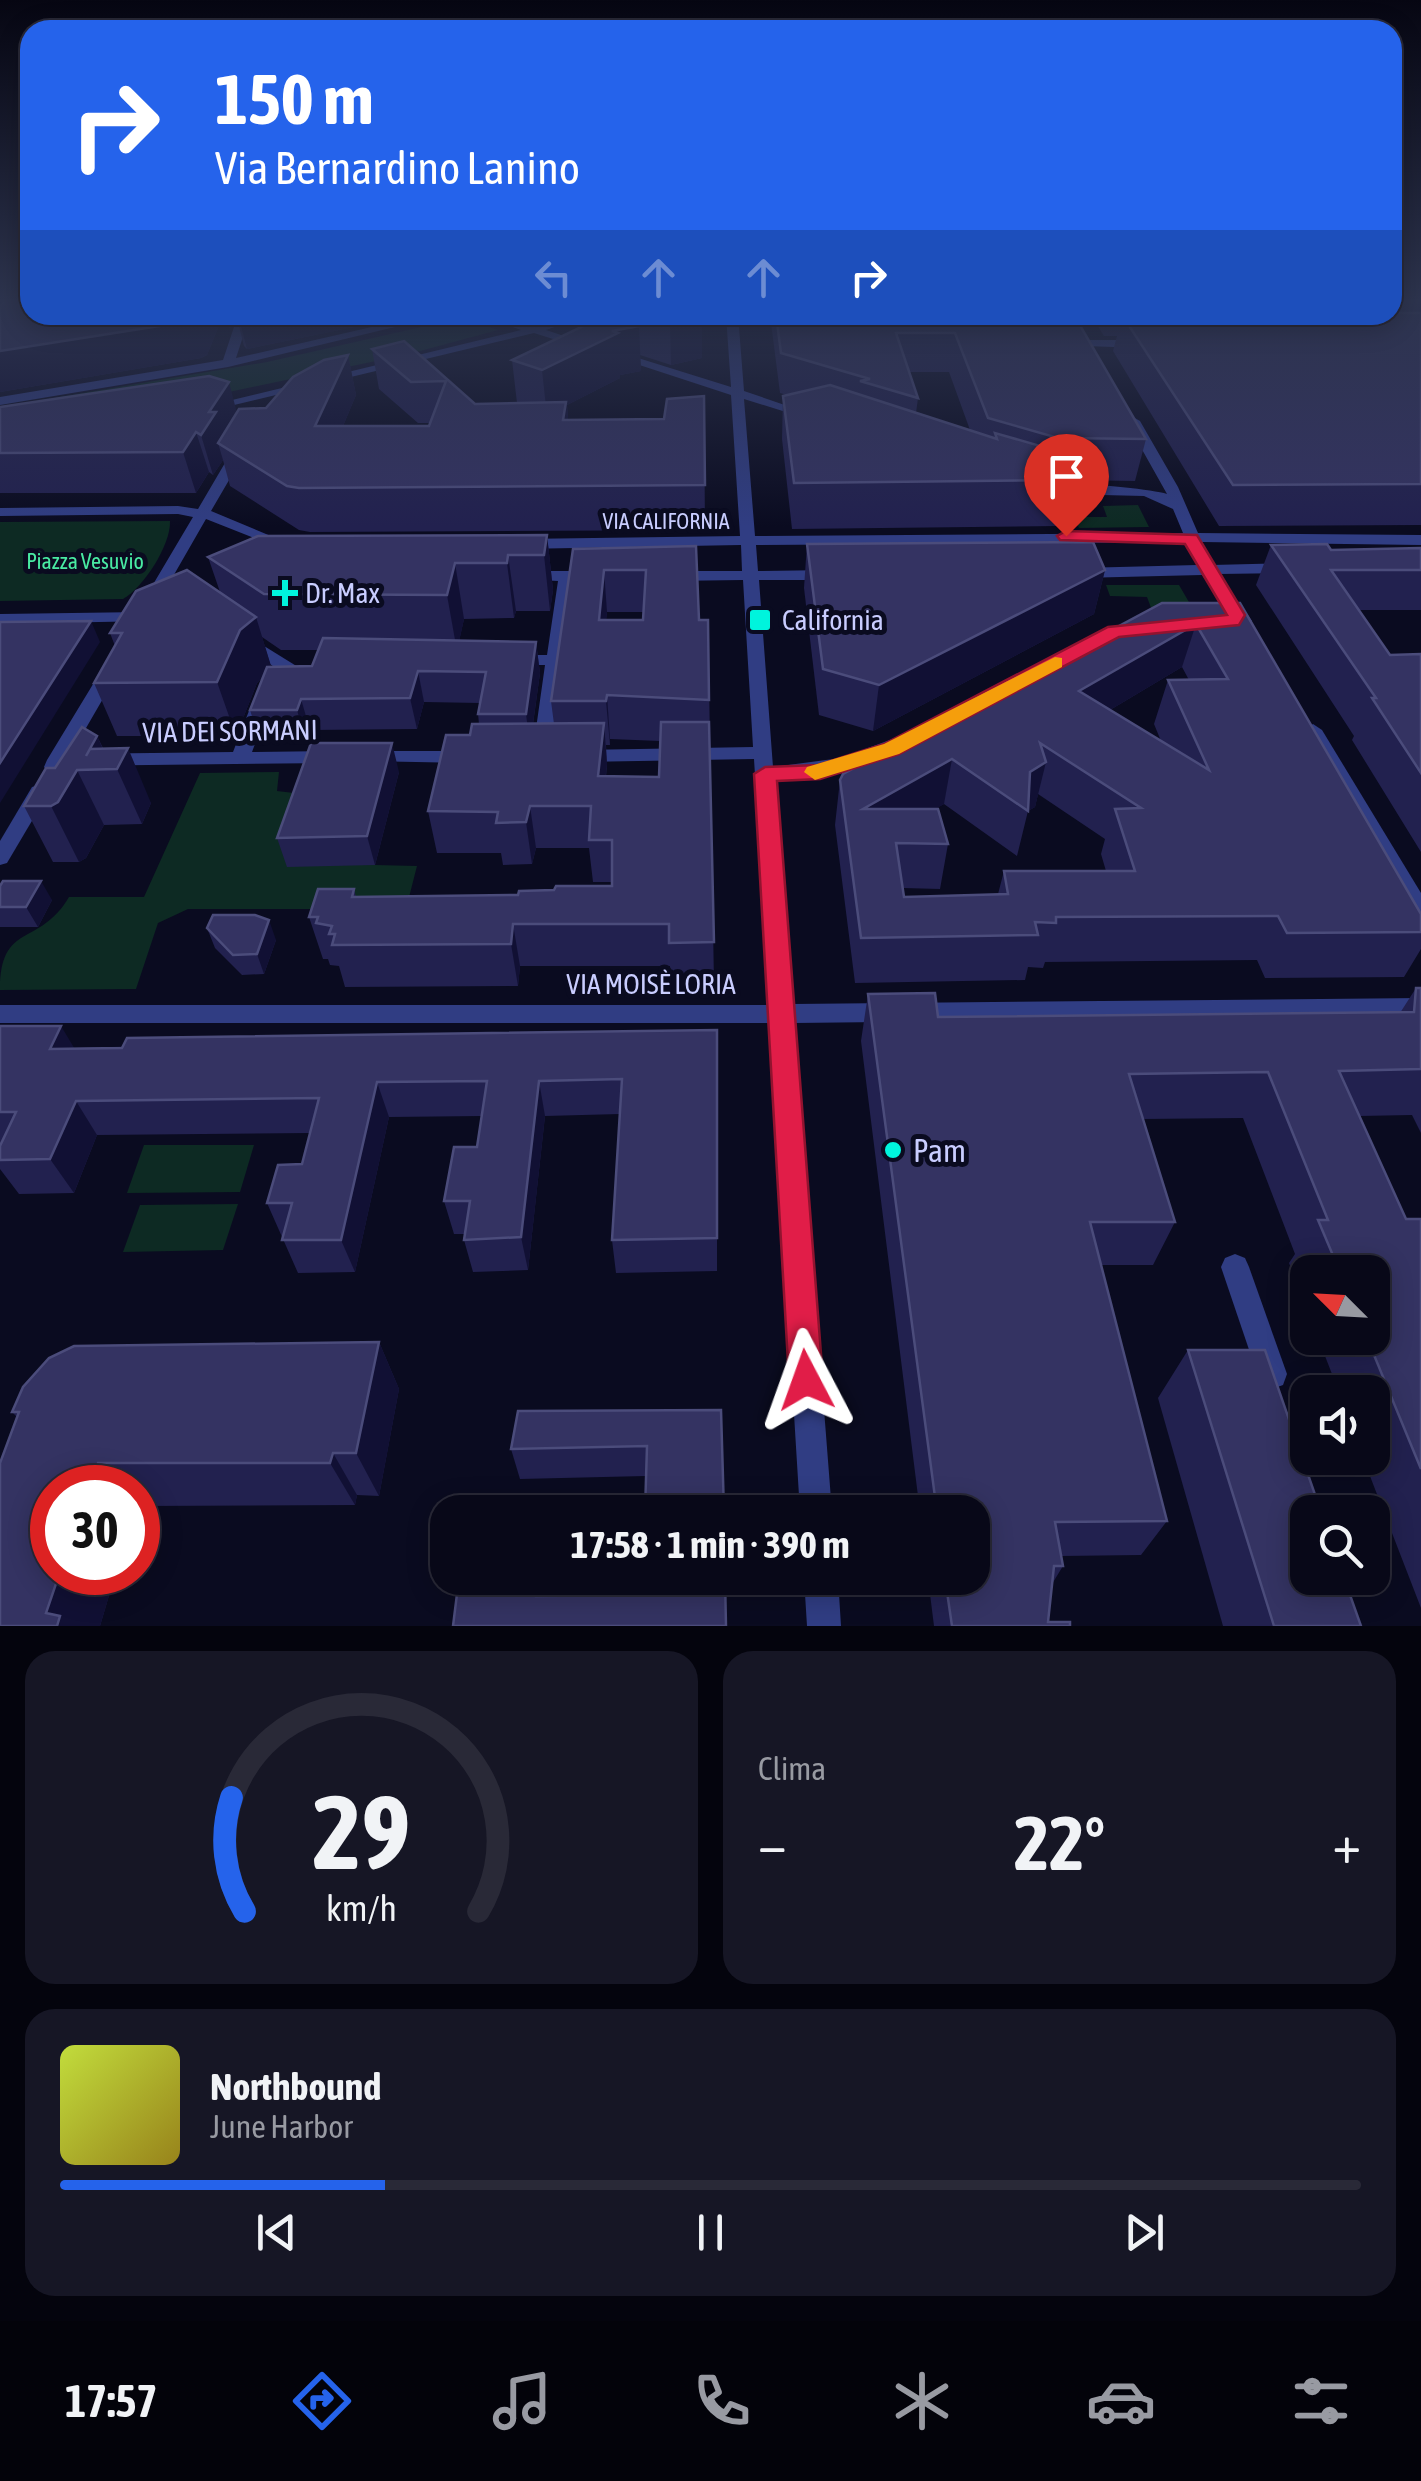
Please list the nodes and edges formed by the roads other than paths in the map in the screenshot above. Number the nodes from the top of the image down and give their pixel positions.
1 (151, 375) edge
2 (348, 375) edge
3 (679, 375) edge
4 (738, 375) edge
5 (273, 393) junction
6 (740, 394) junction
7 (0, 400) edge
8 (1121, 400) edge
9 (193, 410) edge
10 (258, 418) edge
11 (827, 420) edge
12 (250, 433) edge
13 (1030, 483) edge
14 (1177, 506) junction
15 (0, 512) edge
16 (203, 514) junction
17 (1190, 539) junction
18 (1421, 540) edge
19 (751, 543) junction
20 (494, 544) edge
21 (298, 547) edge
22 (1313, 568) edge
23 (1206, 569) junction
24 (1071, 573) edge
25 (849, 574) edge
26 (509, 576) edge
27 (566, 576) junction
28 (615, 576) edge
29 (648, 576) edge
30 (751, 576) junction
31 (173, 606) edge
32 (141, 618) junction
33 (0, 619) edge
34 (230, 628) edge
35 (1253, 628) edge
36 (128, 640) edge
37 (497, 660) edge
38 (556, 660) junction
39 (116, 662) edge
40 (1302, 712) edge
41 (926, 730) edge
42 (241, 757) junction
43 (485, 757) edge
44 (57, 760) junction
45 (765, 764) junction
46 (0, 858) edge
47 (1421, 911) edge
48 (1421, 1007) edge
49 (0, 1014) edge
50 (783, 1014) junction
51 (1235, 1268) dead end
52 (1281, 1400) edge
53 (815, 1495) edge
54 (821, 1595) edge
55 (824, 1626) edge

1 - 7 street
2 - 5 street
3 - 6 street
4 - 6 street
5 - 9 street
5 - 10 street
6 - 11 street
6 - 19 street
8 - 14 street
12 - 16 street
13 - 14 street
14 - 17 street
15 - 16 street
16 - 21 street
16 - 32 street
17 - 18 street, VIA CALIFORNIA
17 - 19 street, VIA CALIFORNIA
17 - 23 street
19 - 20 street, VIA CALIFORNIA
19 - 30 street
22 - 23 street
23 - 24 street
23 - 35 street
25 - 30 street
26 - 27 street
27 - 28 street
27 - 38 street
29 - 30 street
30 - 45 street
31 - 32 street
32 - 33 street
32 - 36 street
34 - 42 street
37 - 38 street
38 - 45 street
39 - 44 street
40 - 47 street
41 - 45 street
42 - 43 street, VIA DEI SORMANI
42 - 44 street, VIA DEI SORMANI
44 - 46 street
45 - 50 street
48 - 50 street, VIA MOISÈ LORIA
49 - 50 street, VIA MOISÈ LORIA
50 - 53 street
51 - 52 street
54 - 55 street

